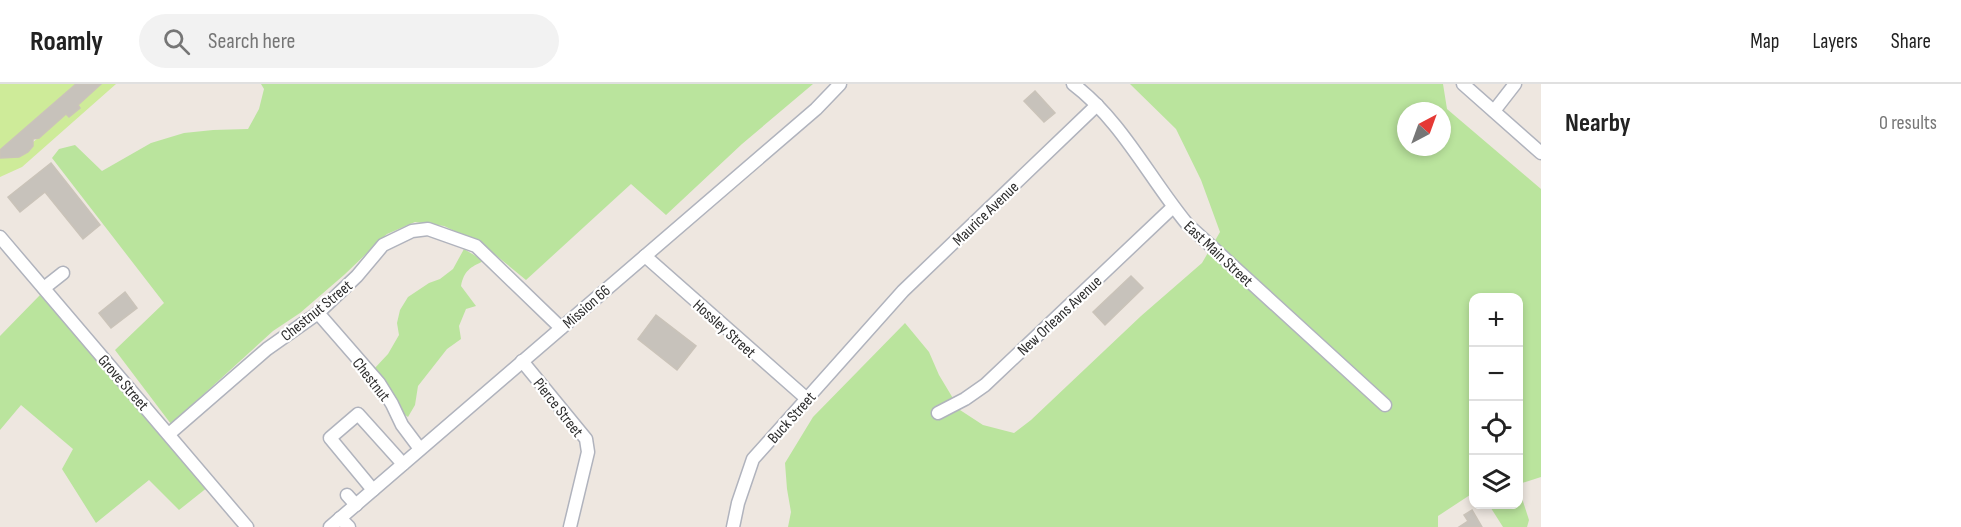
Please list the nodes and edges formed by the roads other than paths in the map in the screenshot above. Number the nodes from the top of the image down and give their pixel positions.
1 (840, 84) edge
2 (1073, 84) edge
3 (1463, 84) edge
4 (1515, 84) edge
5 (1097, 105) junction
6 (1494, 111) junction
7 (1541, 153) edge
8 (1173, 207) junction
9 (0, 238) edge
10 (645, 256) junction
11 (63, 273) dead end
12 (44, 288) junction
13 (318, 313) junction
14 (875, 322) joint
15 (561, 328) junction
16 (522, 361) junction
17 (807, 399) junction
18 (1385, 405) dead end
19 (938, 413) dead end
20 (169, 434) junction
21 (420, 449) junction
22 (403, 464) junction
23 (373, 490) junction
24 (347, 495) dead end
25 (356, 505) junction
26 (345, 523) edge
27 (247, 527) edge
28 (330, 527) edge
29 (570, 527) edge
30 (733, 527) edge

1 - 10 street, Mission 66
2 - 5 street, East Main Street
3 - 6 street
4 - 6 street
5 - 8 street, East Main Street
5 - 14 street, Maurice Avenue
6 - 7 street
8 - 18 street, East Main Street
8 - 19 street, New Orleans Avenue
9 - 12 street, Grove Street
10 - 15 street, Mission 66
10 - 17 street, Hossley Street
11 - 12 street
12 - 20 street, Grove Street
13 - 15 street, Chestnut Street
13 - 20 street, Chestnut Street
13 - 21 street, Chestnut
14 - 17 street, Buck Street
15 - 16 street, Mission 66
16 - 21 street, Mission 66
16 - 29 street, Pierce Street
17 - 30 street, Buck Street
20 - 27 street, Grove Street
21 - 22 street, Mission 66
22 - 23 street, Mission 66
22 - 23 street
23 - 25 street, Mission 66
24 - 25 street
25 - 26 street, Mission 66
26 - 28 street, Mission 66

